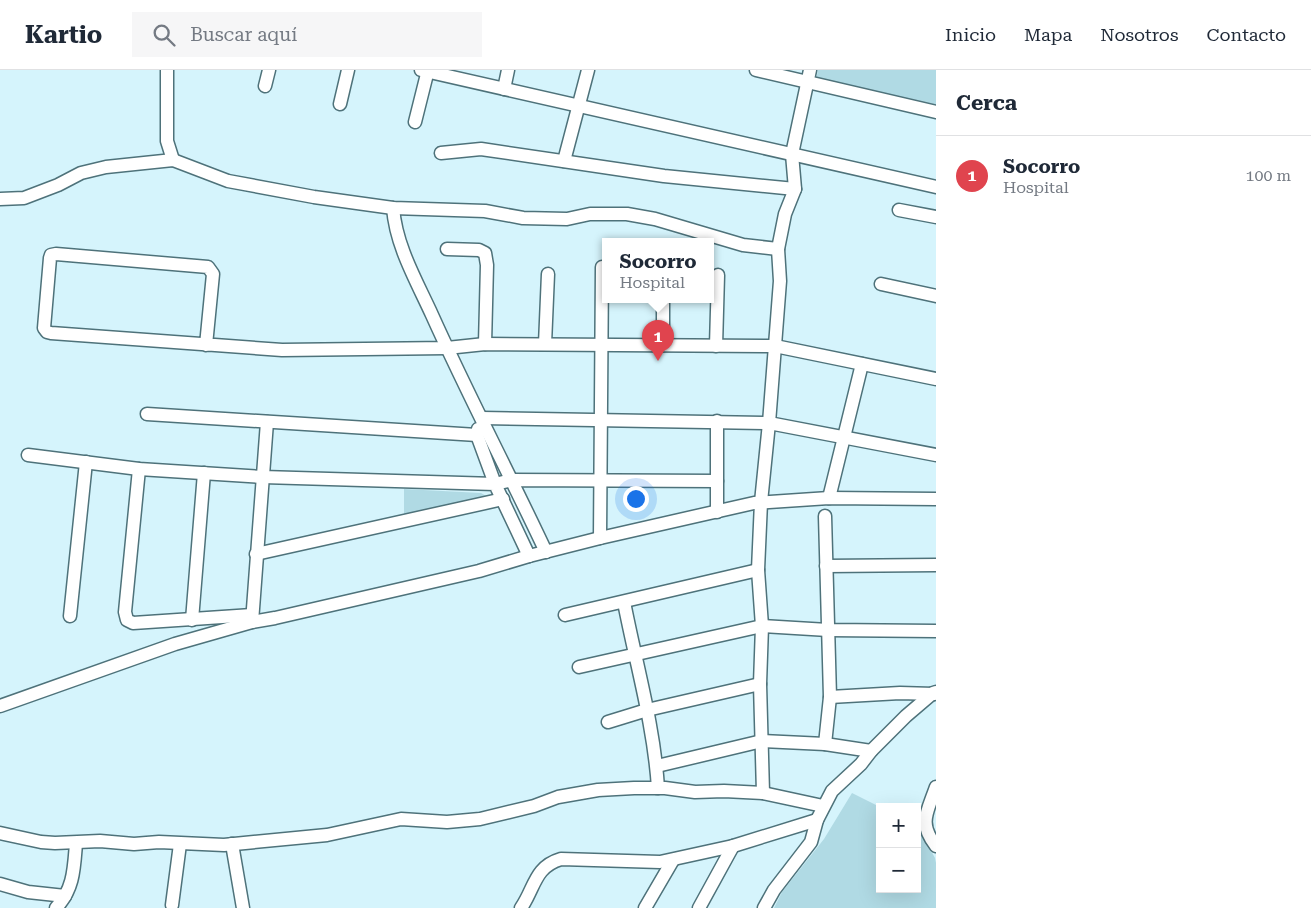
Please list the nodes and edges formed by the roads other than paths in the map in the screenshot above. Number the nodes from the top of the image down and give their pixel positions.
1 (168, 70) edge
2 (269, 70) edge
3 (348, 70) edge
4 (425, 70) edge
5 (508, 70) edge
6 (588, 70) edge
7 (756, 70) edge
8 (809, 76) edge
9 (265, 86) dead end
10 (504, 89) junction
11 (340, 104) dead end
12 (579, 106) junction
13 (936, 112) edge
14 (415, 122) dead end
15 (440, 153) dead end
16 (792, 154) junction
17 (173, 160) junction
18 (564, 161) junction
19 (936, 186) edge
20 (796, 189) junction
21 (0, 199) edge
22 (392, 208) junction
23 (899, 210) dead end
24 (936, 217) edge
25 (447, 249) dead end
26 (778, 250) junction
27 (602, 267) dead end
28 (548, 274) dead end
29 (718, 275) dead end
30 (881, 284) dead end
31 (936, 296) edge
32 (663, 303) edge
33 (206, 344) junction
34 (485, 344) junction
35 (545, 344) junction
36 (602, 345) junction
37 (663, 345) junction
38 (716, 346) junction
39 (775, 346) junction
40 (447, 348) junction
41 (862, 364) junction
42 (936, 379) edge
43 (147, 414) dead end
44 (482, 418) junction
45 (600, 419) junction
46 (717, 421) junction
47 (267, 422) junction
48 (769, 423) junction
49 (477, 435) junction
50 (844, 437) junction
51 (28, 455) dead end
52 (936, 455) edge
53 (86, 462) junction
54 (139, 469) junction
55 (204, 473) junction
56 (263, 477) junction
57 (512, 480) junction
58 (599, 480) junction
59 (716, 481) junction
60 (495, 484) junction
61 (829, 498) junction
62 (503, 499) junction
63 (936, 499) edge
64 (761, 502) junction
65 (716, 512) junction
66 (826, 516) dead end
67 (600, 538) junction
68 (546, 552) junction
69 (256, 554) junction
70 (530, 556) junction
71 (936, 565) edge
72 (826, 566) junction
73 (758, 570) junction
74 (624, 602) junction
75 (565, 615) dead end
76 (70, 616) dead end
77 (252, 618) junction
78 (192, 620) junction
79 (762, 626) junction
80 (828, 630) junction
81 (936, 632) edge
82 (634, 656) junction
83 (579, 666) dead end
84 (760, 684) junction
85 (935, 693) edge
86 (830, 697) junction
87 (0, 706) edge
88 (647, 710) junction
89 (608, 722) dead end
90 (762, 741) junction
91 (825, 744) junction
92 (871, 751) junction
93 (657, 766) junction
94 (936, 787) edge
95 (658, 788) junction
96 (763, 793) junction
97 (823, 806) junction
98 (817, 820) junction
99 (0, 833) edge
100 (76, 843) junction
101 (180, 844) junction
102 (232, 844) junction
103 (733, 846) junction
104 (936, 846) edge
105 (673, 860) junction
106 (0, 884) edge
107 (65, 896) junction
108 (172, 905) dead end
109 (56, 908) edge
110 (243, 908) edge
111 (521, 908) edge
112 (645, 908) edge
113 (699, 908) edge
114 (764, 908) edge

1 - 17 street
2 - 9 street
3 - 11 street
4 - 10 street
4 - 14 street
5 - 10 street
6 - 12 street
7 - 8 street
8 - 13 street
8 - 16 street
10 - 12 street
12 - 16 street
12 - 18 street
15 - 18 street
16 - 19 street
16 - 20 street
17 - 21 street
17 - 22 street
18 - 20 street
20 - 26 street
22 - 26 street
22 - 40 street
23 - 24 street
25 - 34 street
26 - 39 street
27 - 36 street
28 - 35 street
29 - 38 street
30 - 31 street
32 - 37 street
33 - 33 street
33 - 40 street
34 - 35 street
34 - 40 street
35 - 36 street
36 - 37 street
36 - 45 street
37 - 38 street
38 - 39 street
39 - 41 street
39 - 48 street
40 - 44 street
41 - 42 street
41 - 50 street
43 - 47 street
44 - 45 street
44 - 49 street
44 - 57 street
45 - 46 street
45 - 58 street
46 - 48 street
46 - 59 street
47 - 49 street
47 - 56 street
48 - 50 street
48 - 64 street
49 - 60 street
50 - 52 street
50 - 61 street
51 - 53 street
53 - 54 street
53 - 76 street
54 - 55 street
54 - 78 street
55 - 56 street
55 - 78 street
56 - 60 street
56 - 69 street
57 - 58 street
57 - 60 street
57 - 68 street
58 - 59 street
58 - 67 street
59 - 65 street
60 - 62 street
61 - 63 street
61 - 64 street
62 - 69 street
62 - 70 street
64 - 65 street
64 - 73 street
65 - 67 street
66 - 72 street
67 - 68 street
68 - 70 street
69 - 77 street
70 - 77 street
71 - 72 street
72 - 80 street
73 - 74 street
73 - 79 street
74 - 75 street
74 - 82 street
77 - 78 street
77 - 87 street
79 - 80 street
79 - 82 street
79 - 84 street
80 - 81 street
80 - 86 street
82 - 83 street
82 - 88 street
84 - 88 street
84 - 90 street
85 - 86 street
85 - 92 street
86 - 91 street
88 - 89 street
88 - 93 street
90 - 91 street
90 - 93 street
90 - 96 street
91 - 92 street
92 - 97 street
93 - 95 street
94 - 104 street
95 - 96 street
95 - 102 street
96 - 97 street
97 - 98 street
98 - 103 street
98 - 114 street
99 - 100 street
100 - 101 street
100 - 107 street
101 - 102 street
101 - 108 street
102 - 110 street
103 - 105 street
103 - 113 street
105 - 111 street
105 - 112 street
106 - 107 street
107 - 109 street

